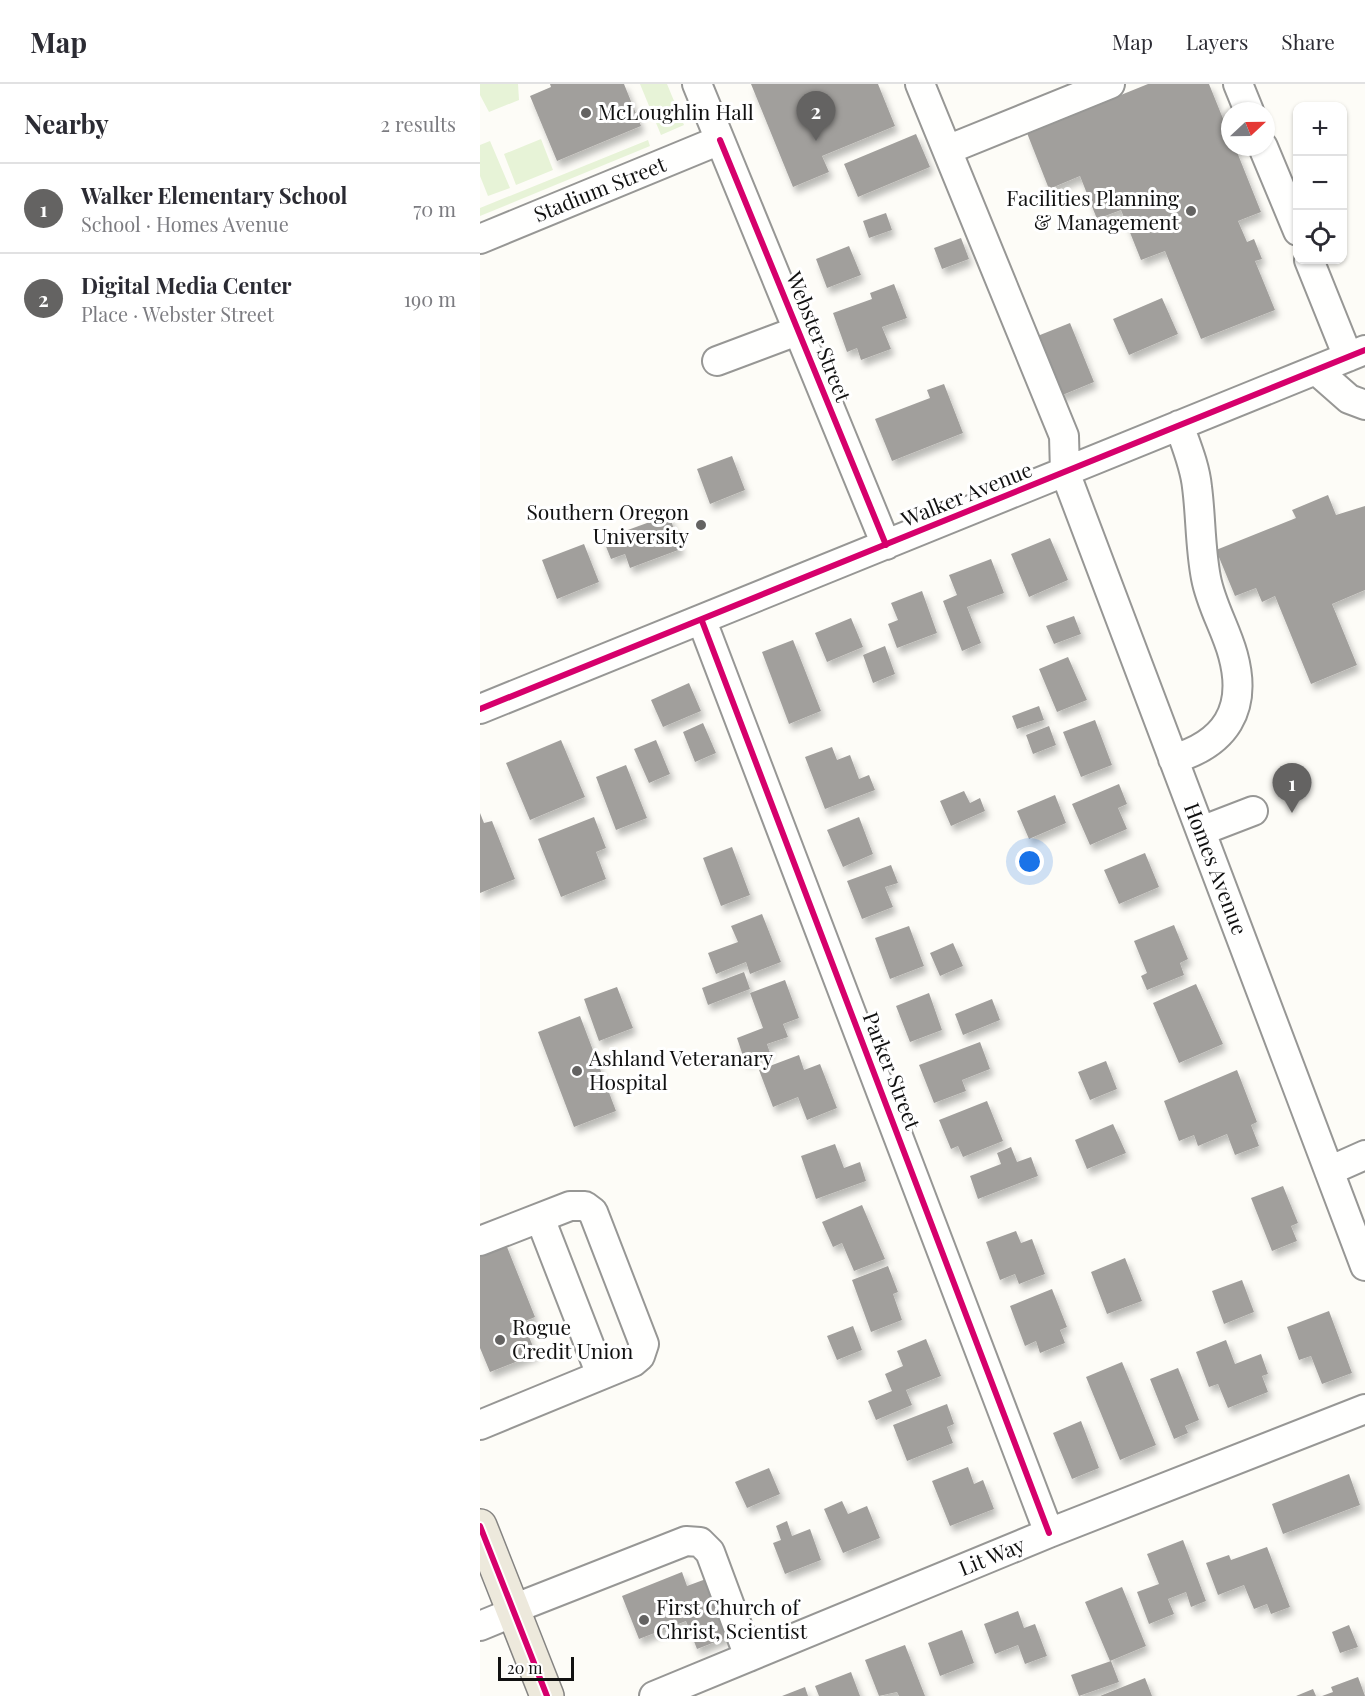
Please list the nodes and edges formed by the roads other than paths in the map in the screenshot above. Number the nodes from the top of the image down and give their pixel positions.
1 (697, 84) edge
2 (920, 84) edge
3 (1110, 84) edge
4 (1238, 84) edge
5 (1245, 102) edge
6 (720, 140) junction
7 (947, 150) junction
8 (1267, 156) edge
9 (1293, 219) edge
10 (480, 239) edge
11 (1311, 264) edge
12 (797, 331) junction
13 (1357, 353) edge
14 (717, 361) dead end
15 (1316, 370) junction
16 (1365, 405) edge
17 (1179, 425) junction
18 (1065, 472) junction
19 (886, 545) junction
20 (702, 621) junction
21 (480, 709) edge
22 (1173, 759) junction
23 (1253, 811) dead end
24 (1201, 831) junction
25 (1365, 1155) edge
26 (1329, 1171) junction
27 (540, 1218) junction
28 (480, 1241) edge
29 (1365, 1266) edge
30 (601, 1375) junction
31 (1365, 1409) edge
32 (480, 1425) edge
33 (480, 1526) edge
34 (1049, 1533) junction
35 (513, 1611) junction
36 (480, 1626) edge
37 (749, 1657) junction
38 (548, 1696) edge
39 (654, 1696) edge

1 - 6 street, Webster Street
2 - 7 street, Homes Avenue
3 - 7 street
4 - 5 street
6 - 10 street, Stadium Street
6 - 12 street, Webster Street
7 - 18 street, Homes Avenue
8 - 9 street
11 - 13 street
12 - 14 street
12 - 19 street, Webster Street
13 - 15 street, Walker Avenue
15 - 16 street
15 - 17 street, Walker Avenue
17 - 18 street, Walker Avenue
17 - 22 street
18 - 19 street, Walker Avenue
18 - 22 street, Homes Avenue
19 - 20 street, Walker Avenue
20 - 21 street, Walker Avenue
20 - 34 street, Parker Street
22 - 24 street, Homes Avenue
23 - 24 street
24 - 26 street, Homes Avenue
25 - 26 street
26 - 29 street, Homes Avenue
27 - 28 street
27 - 30 street
27 - 30 street
30 - 32 street
31 - 34 street, Lit Way
33 - 35 main road
34 - 37 street, Lit Way
35 - 36 street
35 - 37 street
35 - 38 main road
37 - 39 street, Lit Way

